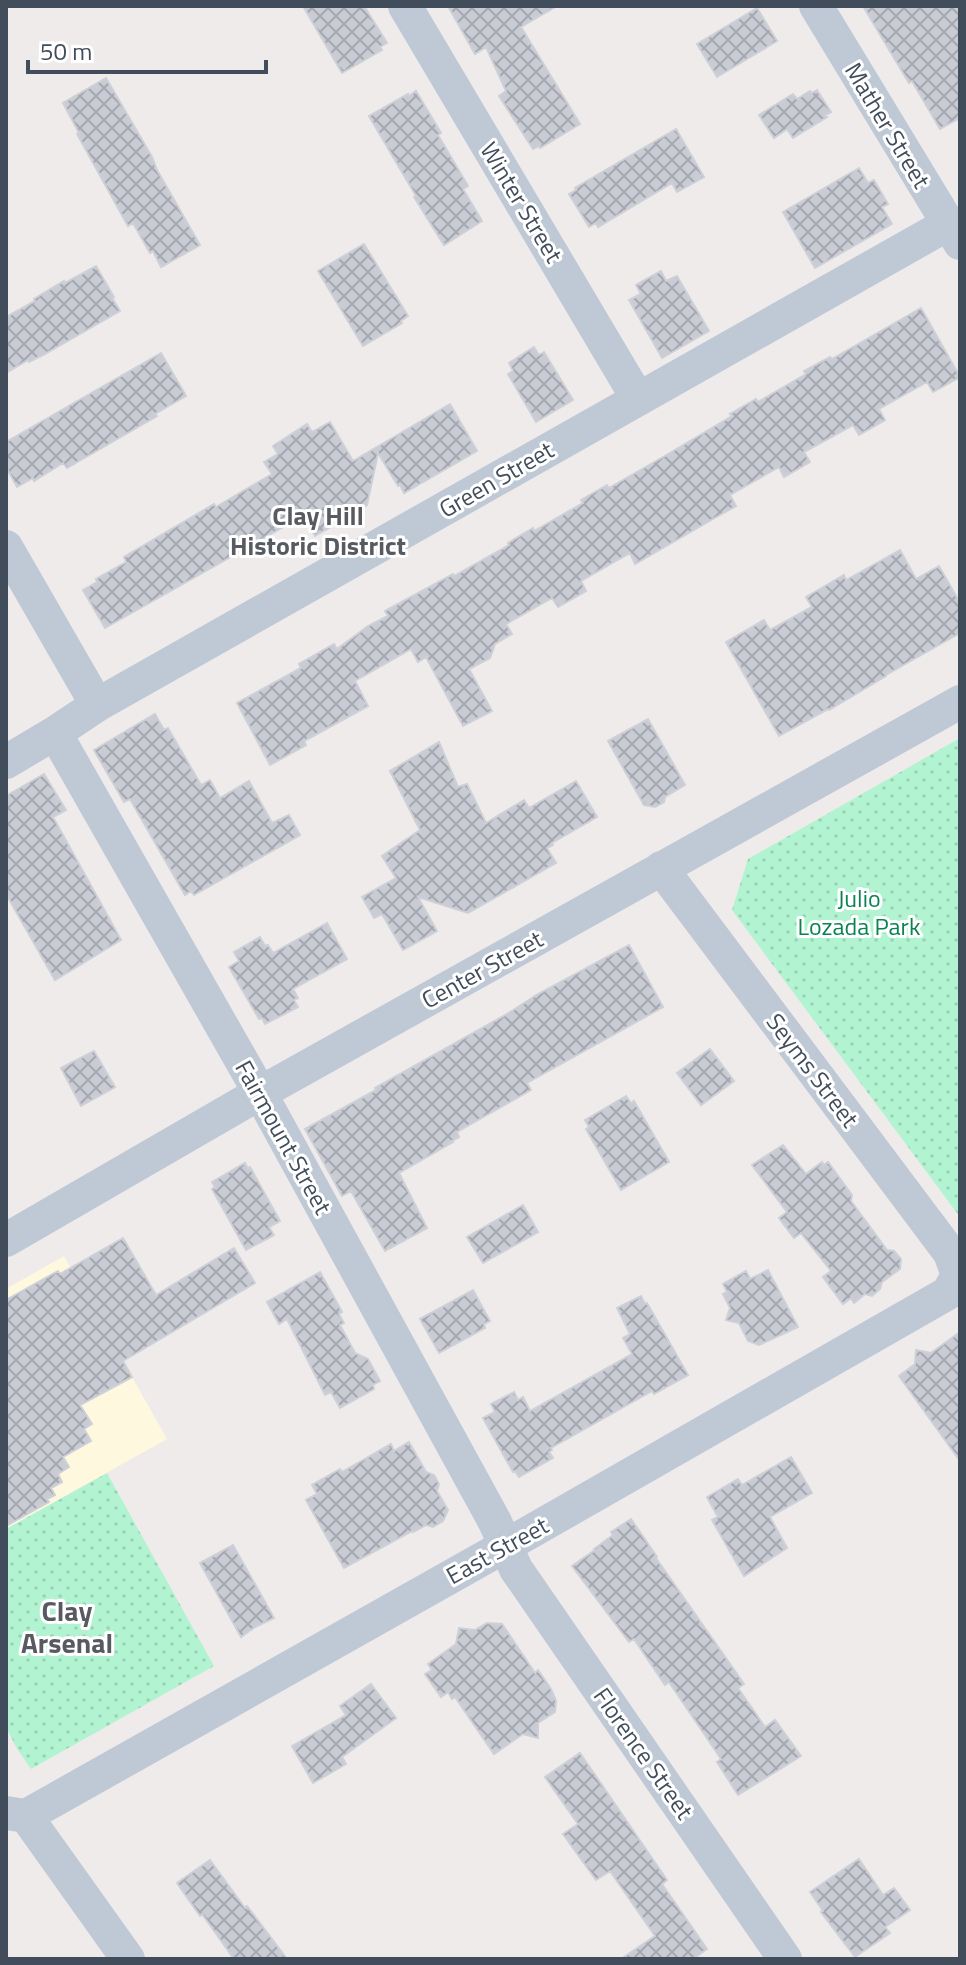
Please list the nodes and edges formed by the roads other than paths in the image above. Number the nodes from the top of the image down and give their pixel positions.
1 (405, 6) edge
2 (816, 6) edge
3 (954, 234) edge
4 (638, 399) junction
5 (6, 547) edge
6 (960, 702) edge
7 (97, 705) junction
8 (55, 733) junction
9 (6, 762) edge
10 (661, 868) junction
11 (260, 1093) junction
12 (6, 1240) edge
13 (958, 1275) edge
14 (506, 1545) junction
15 (16, 1814) edge
16 (128, 1959) edge
17 (785, 1959) edge

1 - 4 street, Winter Street
2 - 3 street, Mather Street
3 - 4 street, Green Street
4 - 7 street, Green Street
5 - 7 street
6 - 10 street, Center Street
7 - 8 street, Green Street
8 - 9 street, Green Street
8 - 11 street, Fairmount Street
10 - 11 street, Center Street
10 - 13 street, Seyms Street
11 - 12 street, Center Street
11 - 14 street, Fairmount Street
13 - 14 street, East Street
14 - 15 street, East Street
14 - 17 street, Florence Street
15 - 16 street

